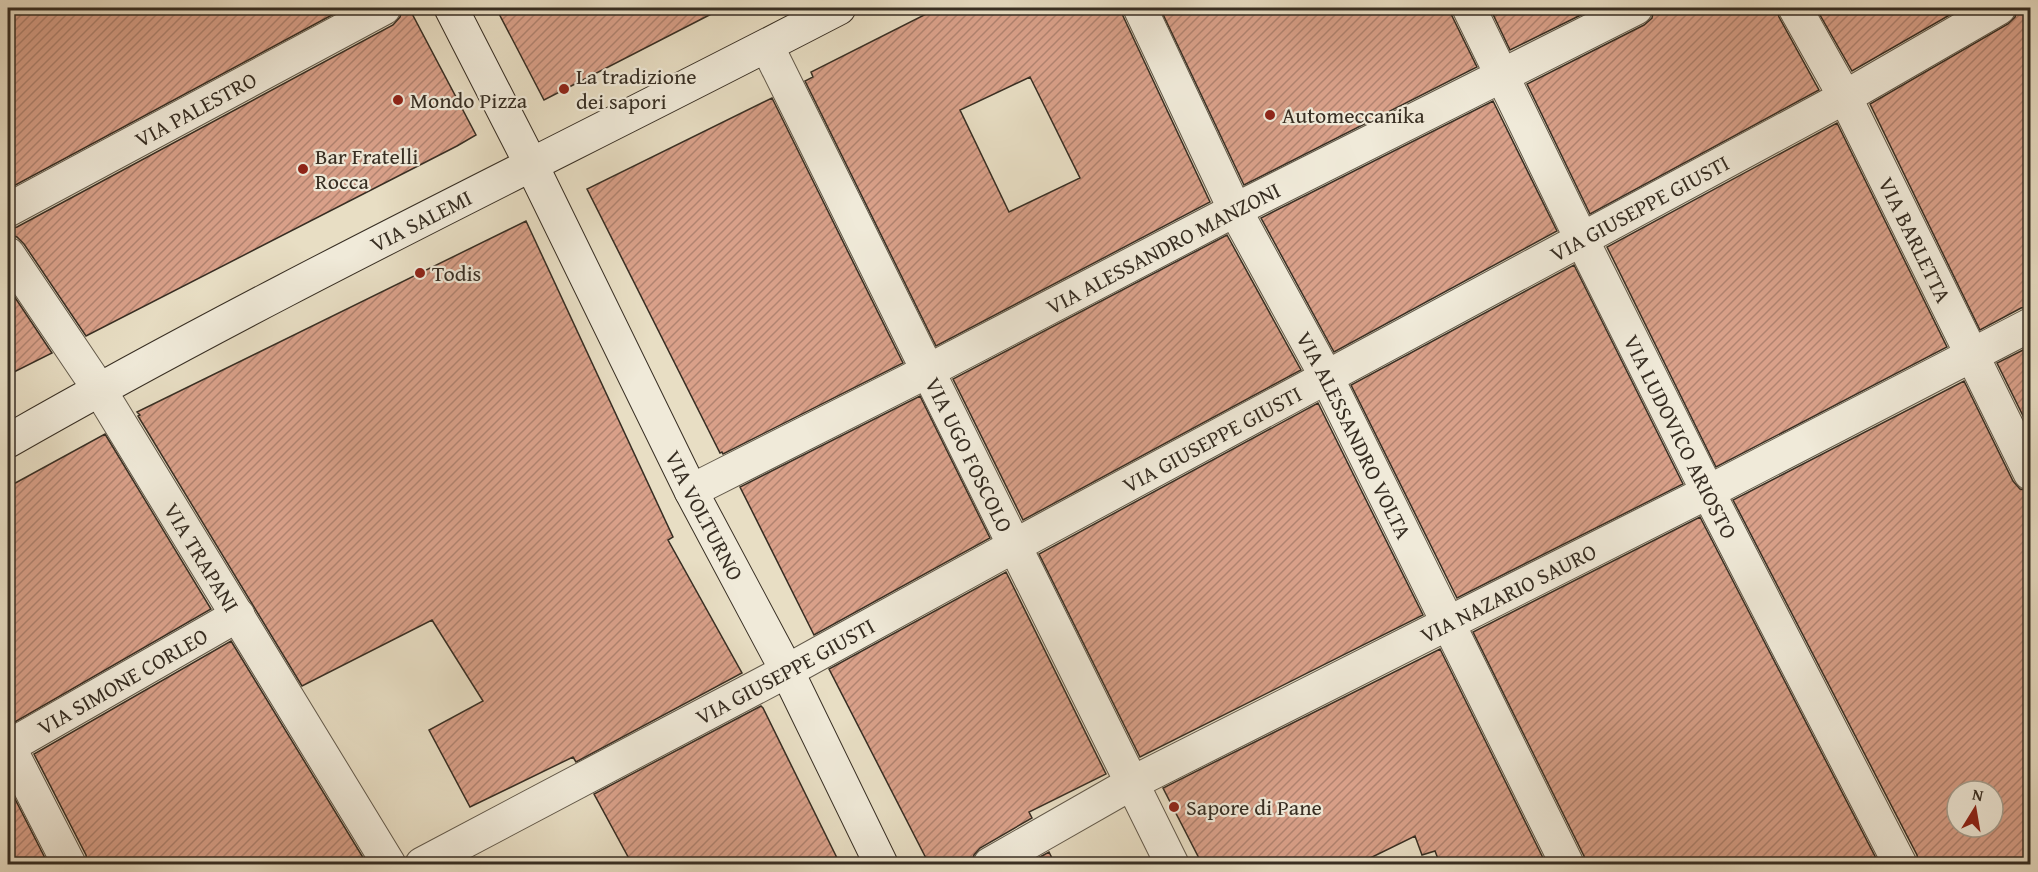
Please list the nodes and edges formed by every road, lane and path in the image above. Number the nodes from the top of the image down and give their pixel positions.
1 (384, 8) edge
2 (451, 8) edge
3 (839, 8) edge
4 (1140, 8) edge
5 (1469, 8) edge
6 (1636, 8) edge
7 (1796, 8) edge
8 (2000, 8) edge
9 (767, 46) junction
10 (1504, 75) junction
11 (1845, 97) junction
12 (531, 164) junction
13 (8, 210) edge
14 (1235, 210) junction
15 (1581, 238) junction
16 (8, 254) edge
17 (2031, 325) edge
18 (1971, 355) junction
19 (928, 371) junction
20 (1326, 376) junction
21 (99, 389) junction
22 (8, 441) edge
23 (2031, 473) edge
24 (691, 491) junction
25 (1708, 492) junction
26 (1014, 546) junction
27 (238, 615) junction
28 (1447, 623) junction
29 (787, 671) junction
30 (8, 746) edge
31 (1132, 783) junction
32 (69, 864) edge
33 (389, 864) edge
34 (422, 864) edge
35 (881, 864) edge
36 (990, 864) edge
37 (1172, 864) edge
38 (1567, 864) edge
39 (1900, 864) edge

1 - 13 street, VIA PALESTRO
2 - 12 street, VIA VOLTURNO
3 - 9 street, VIA SALEMI
4 - 14 street, VIA ALESSANDRO VOLTA
5 - 10 street, VIA LUDOVICO ARIOSTO
6 - 10 street, VIA ALESSANDRO MANZONI
7 - 11 street, VIA BARLETTA
8 - 11 street, VIA GIUSEPPE GIUSTI
9 - 12 street, VIA SALEMI
9 - 19 street, VIA UGO FOSCOLO
10 - 14 street, VIA ALESSANDRO MANZONI
10 - 15 street, VIA LUDOVICO ARIOSTO
11 - 15 street, VIA GIUSEPPE GIUSTI
11 - 18 street, VIA BARLETTA
12 - 21 street, VIA SALEMI
12 - 24 street, VIA VOLTURNO
14 - 19 street, VIA ALESSANDRO MANZONI
14 - 20 street, VIA ALESSANDRO VOLTA
15 - 20 street, VIA GIUSEPPE GIUSTI
15 - 25 street, VIA LUDOVICO ARIOSTO
16 - 21 street, VIA TRAPANI
17 - 18 street, VIA NAZARIO SAURO
18 - 23 street, VIA BARLETTA
18 - 25 street, VIA NAZARIO SAURO
19 - 24 street, VIA ALESSANDRO MANZONI
19 - 26 street, VIA UGO FOSCOLO
20 - 26 street, VIA GIUSEPPE GIUSTI
20 - 28 street, VIA ALESSANDRO VOLTA
21 - 22 street, VIA SALEMI
21 - 27 street, VIA TRAPANI
24 - 29 street, VIA VOLTURNO
25 - 28 street, VIA NAZARIO SAURO
25 - 39 street, VIA LUDOVICO ARIOSTO
26 - 29 street, VIA GIUSEPPE GIUSTI
26 - 31 street, VIA UGO FOSCOLO
27 - 30 street, VIA SIMONE CORLEO
27 - 33 street, VIA TRAPANI
28 - 31 street, VIA NAZARIO SAURO
28 - 38 street, VIA ALESSANDRO VOLTA
29 - 34 street, VIA GIUSEPPE GIUSTI
29 - 35 street, VIA VOLTURNO
30 - 32 street
31 - 36 street, VIA NAZARIO SAURO
31 - 37 street, VIA UGO FOSCOLO

